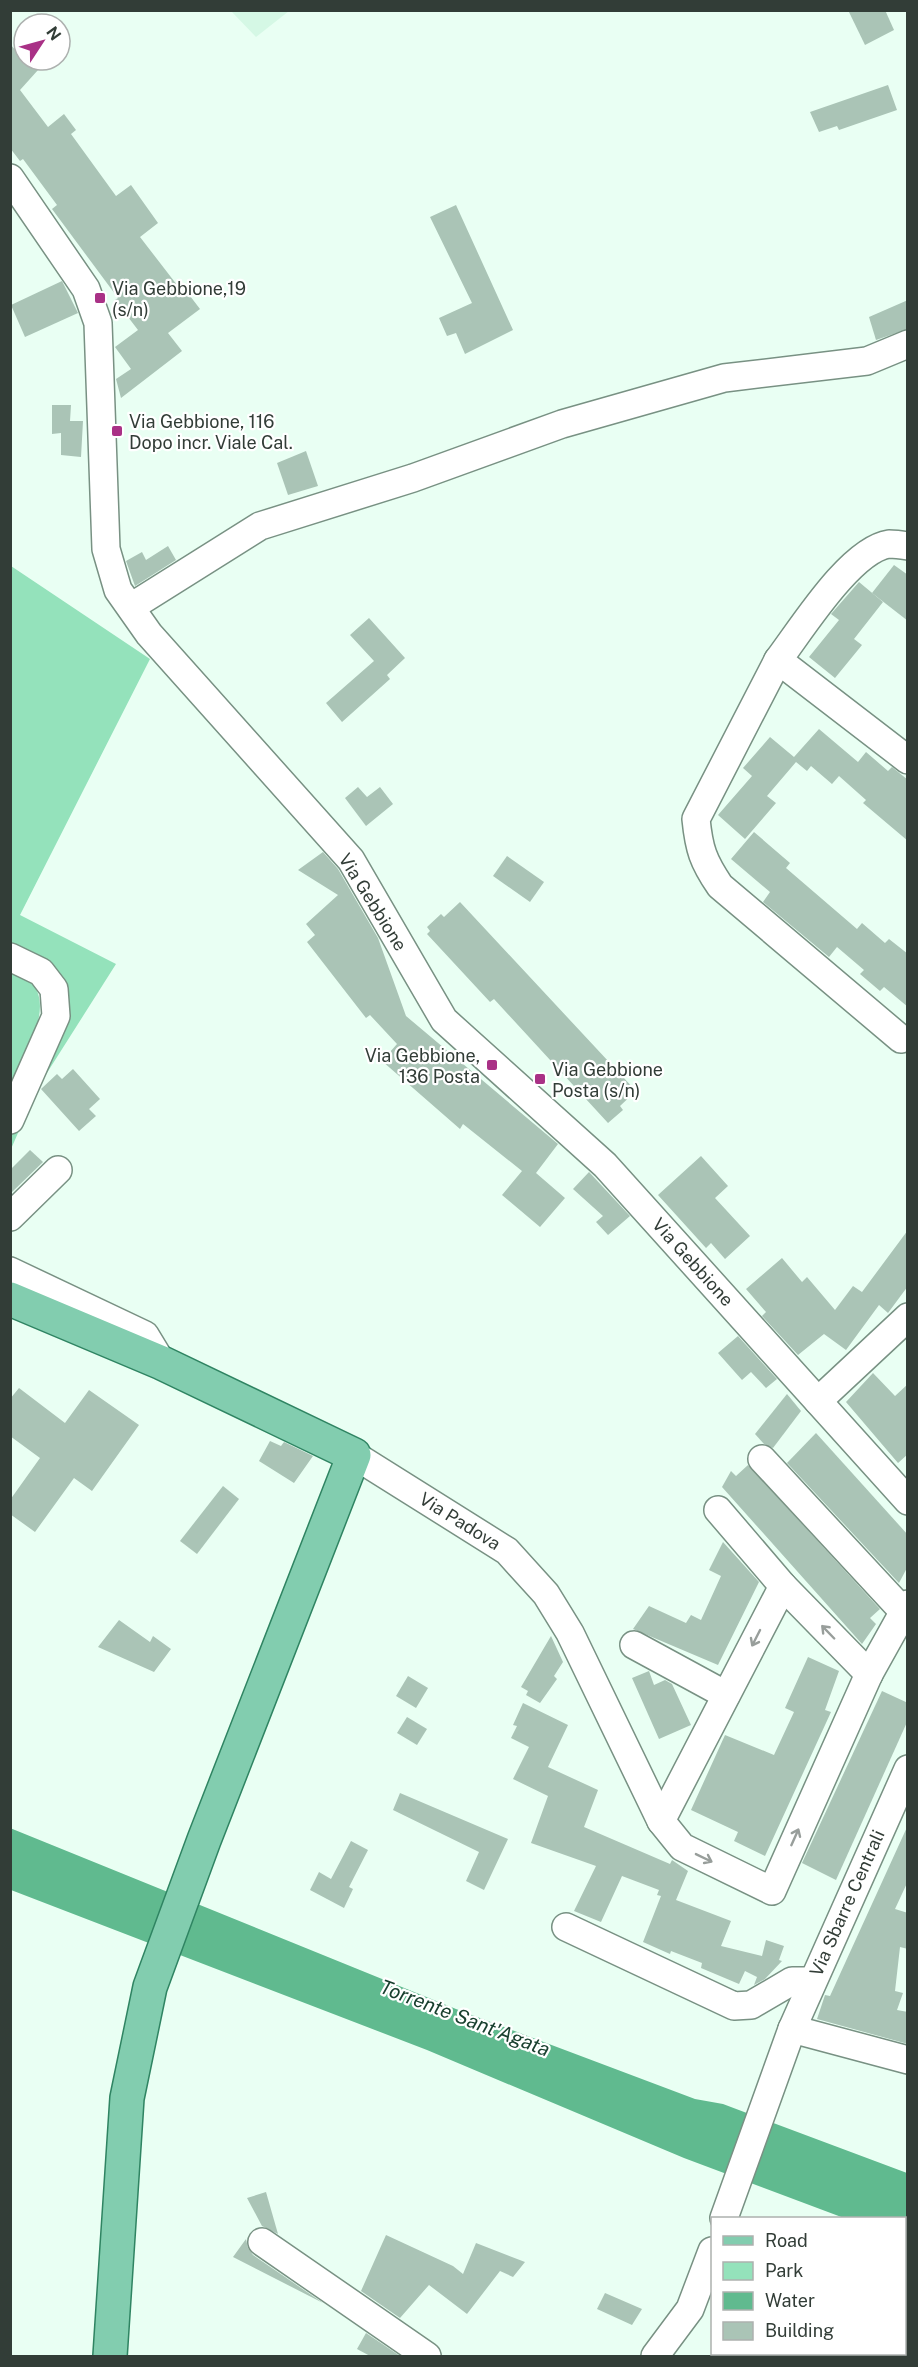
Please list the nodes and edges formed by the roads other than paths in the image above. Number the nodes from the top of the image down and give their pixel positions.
1 (10, 178) edge
2 (908, 344) edge
3 (908, 546) edge
4 (131, 607) junction
5 (778, 660) junction
6 (908, 760) edge
7 (10, 957) edge
8 (901, 1039) dead end
9 (10, 1119) edge
10 (58, 1170) dead end
11 (10, 1216) edge
12 (10, 1271) edge
13 (10, 1299) edge
14 (908, 1317) edge
15 (162, 1363) junction
16 (818, 1401) junction
17 (354, 1455) junction
18 (762, 1459) dead end
19 (908, 1501) edge
20 (718, 1510) dead end
21 (783, 1586) junction
22 (905, 1607) edge
23 (634, 1645) dead end
24 (869, 1674) junction
25 (726, 1695) junction
26 (908, 1769) edge
27 (661, 1821) junction
28 (566, 1927) dead end
29 (812, 1981) junction
30 (790, 2033) junction
31 (908, 2060) edge
32 (724, 2217) edge
33 (262, 2242) dead end
34 (711, 2254) edge
35 (665, 2355) edge
36 (110, 2356) edge
37 (427, 2356) edge

1 - 4 street, Via Gebbione
2 - 4 street
3 - 5 street
4 - 16 street, Via Gebbione
5 - 6 street
5 - 8 street
7 - 9 street
10 - 11 street
12 - 15 street
13 - 15 main road, Via Padova
14 - 16 street
15 - 17 main road, Via Padova
16 - 19 street, Via Gebbione
17 - 27 street, Via Padova
17 - 36 main road
18 - 22 street
20 - 21 street
24 -> 21 street
21 -> 25 street
22 - 24 street
23 - 25 street
27 -> 24 street, Via Padova
25 - 27 street
26 - 29 street, Via Sbarre Centrali
28 - 29 street
29 - 30 street, Via Sbarre Centrali
30 - 31 street
30 - 32 street, Via Sbarre Centrali
33 - 37 street
34 - 35 street

